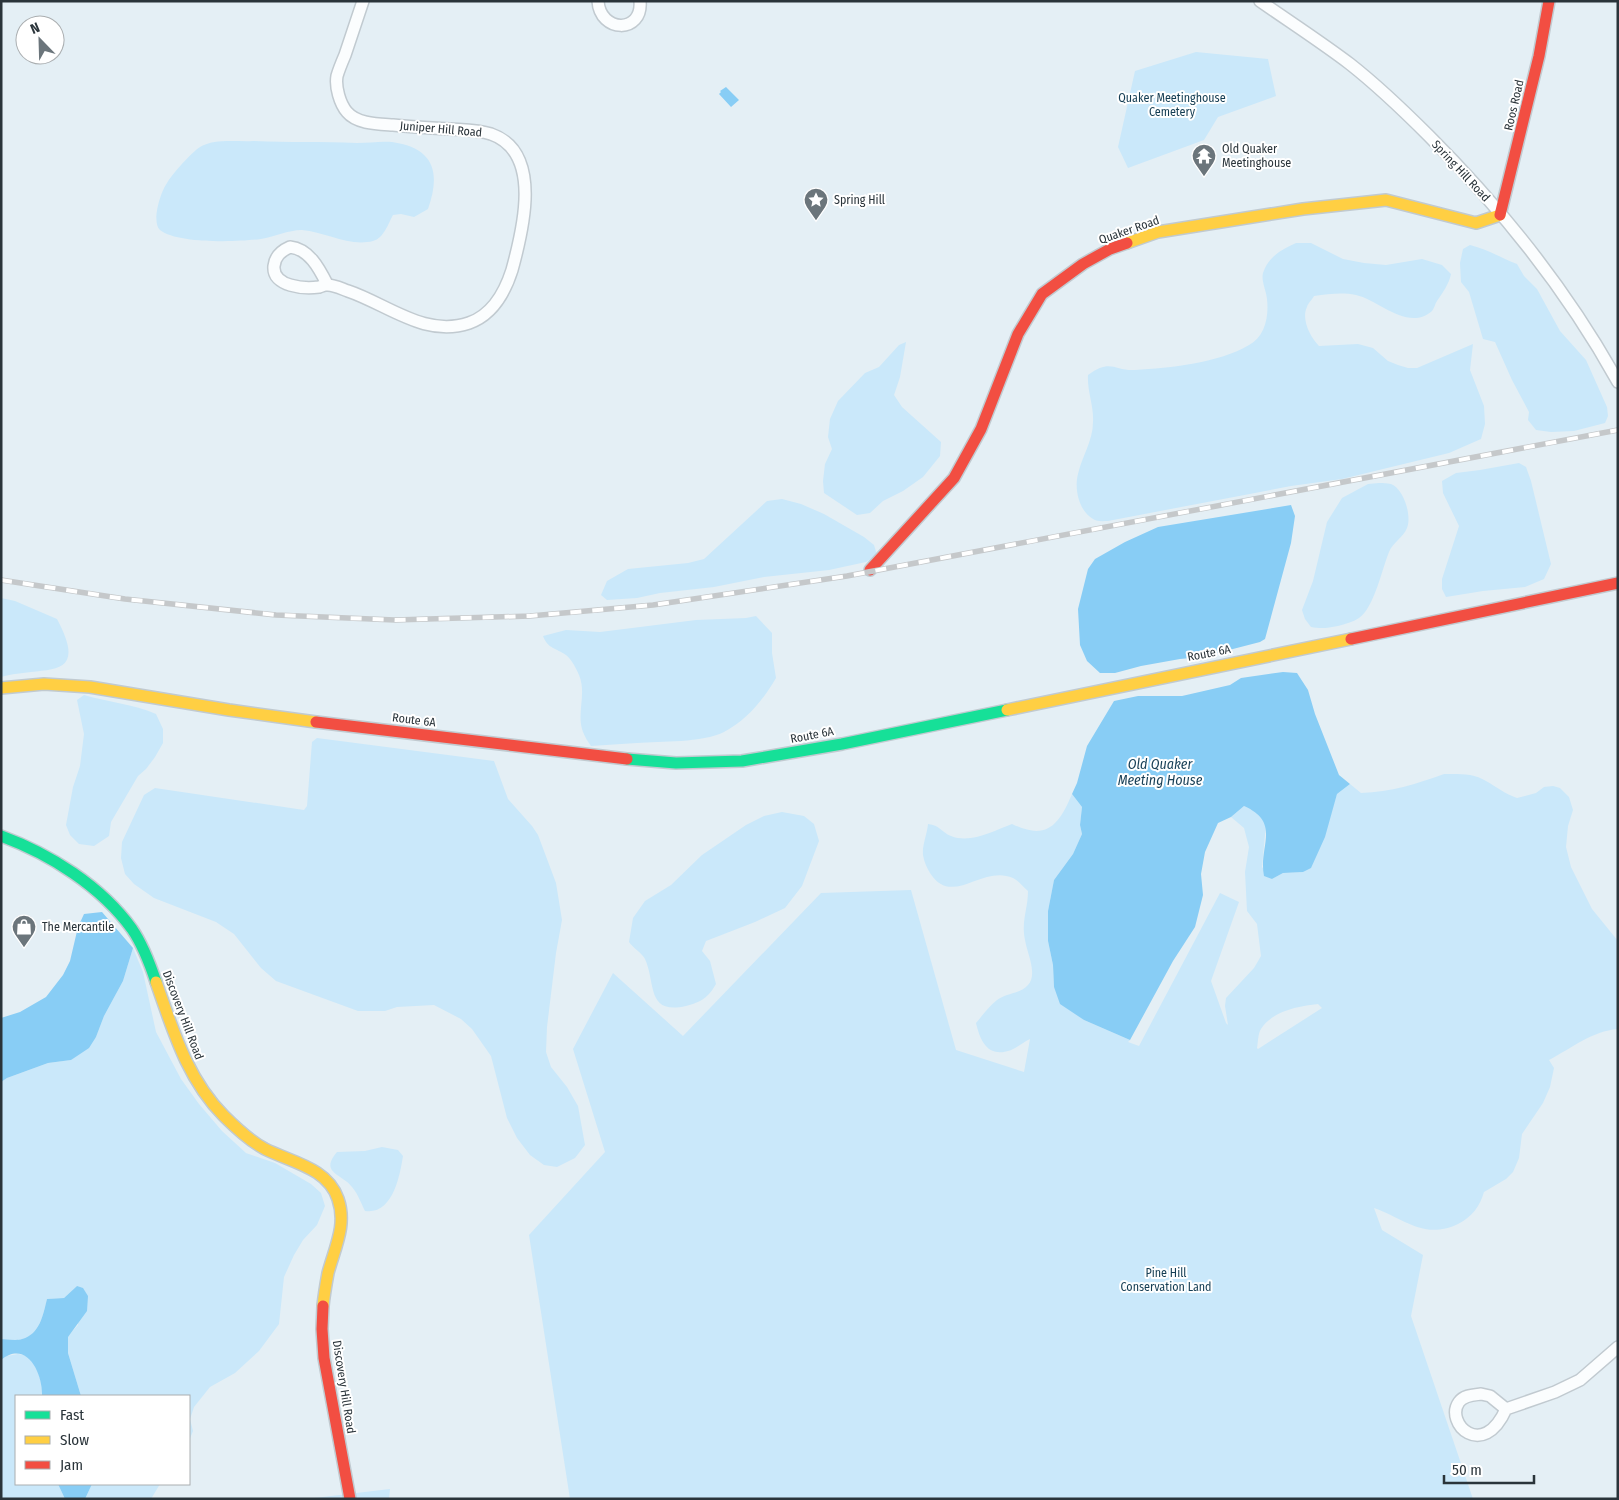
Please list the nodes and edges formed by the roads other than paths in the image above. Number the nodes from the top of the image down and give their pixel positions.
1 (363, 1) edge
2 (598, 1) edge
3 (640, 1) edge
4 (1260, 1) edge
5 (1549, 1) edge
6 (1500, 215) junction
7 (327, 284) junction
8 (1618, 382) edge
9 (870, 570) dead end
10 (1616, 584) edge
11 (1618, 596) edge
12 (1, 688) edge
13 (1, 836) edge
14 (1618, 1347) edge
15 (1506, 1409) junction
16 (350, 1499) edge

1 - 7 street, Juniper Hill Road
2 - 3 street
4 - 6 street, Spring Hill Road
5 - 6 street, Roos Road
6 - 8 street, Spring Hill Road
6 - 9 street, Quaker Road
7 - 7 street, Juniper Hill Road
10 - 11 street
10 - 12 street, Route 6A
13 - 16 street, Discovery Hill Road
14 - 15 street
15 - 15 street

